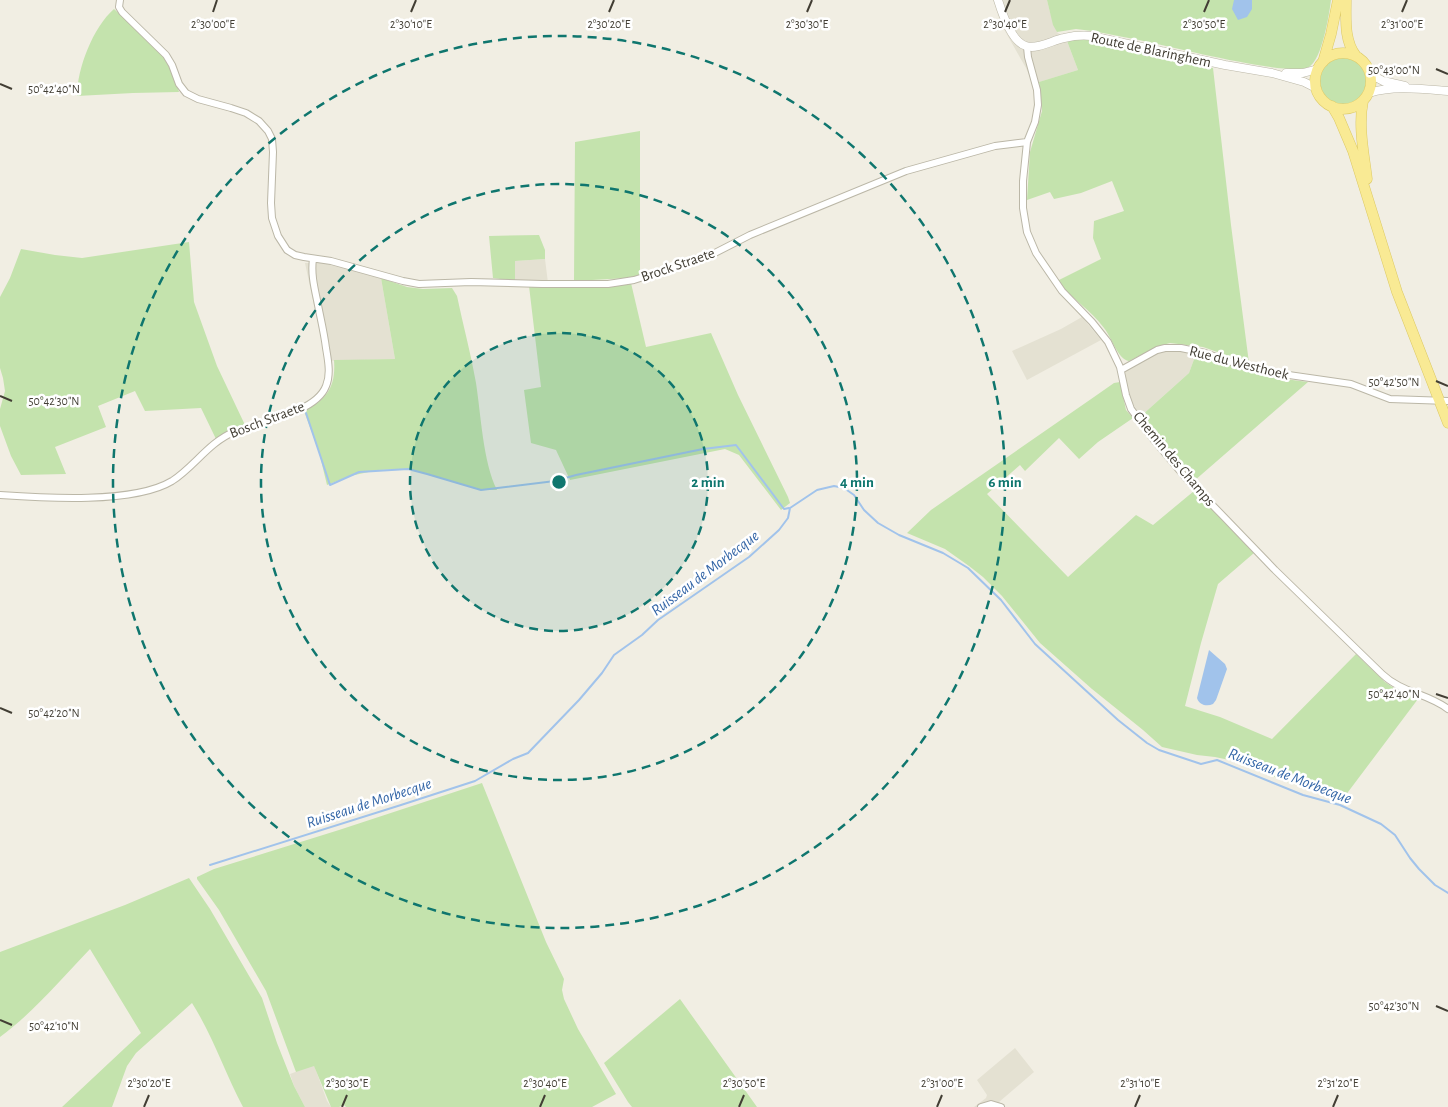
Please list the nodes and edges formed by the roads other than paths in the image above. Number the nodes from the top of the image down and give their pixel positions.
1 (120, 0) edge
2 (998, 0) edge
3 (1338, 0) edge
4 (1346, 0) edge
5 (1027, 47) junction
6 (1356, 56) junction
7 (1320, 66) junction
8 (1272, 73) junction
9 (1370, 74) junction
10 (1316, 88) junction
11 (1424, 89) junction
12 (1448, 91) edge
13 (1366, 97) junction
14 (1332, 106) junction
15 (1027, 142) junction
16 (1374, 217) junction
17 (313, 259) junction
18 (1121, 370) junction
19 (1444, 401) edge
20 (1448, 423) edge
21 (0, 494) edge
22 (1448, 709) edge
23 (981, 1107) edge
24 (1001, 1107) edge

1 - 17 street, Brock Straete
2 - 5 street
3 - 7 main road
4 - 6 main road
5 - 8 street, Route de Blaringhem
5 - 15 street, Chemin des Champs
6 - 7 main road
6 - 9 main road
7 - 8 street, Route de Blaringhem
7 - 10 main road
8 - 10 street, Route de Blaringhem
9 - 11 street
9 - 13 main road
10 - 14 main road
11 - 12 street
11 - 13 street
13 - 14 main road
13 - 16 main road
14 - 16 main road
15 - 17 street, Brock Straete
15 - 18 street, Chemin des Champs
16 - 19 main road
17 - 21 street, Bosch Straete
18 - 19 street, Rue du Westhoek
18 - 22 street, Chemin des Champs
19 - 20 main road
23 - 24 street

